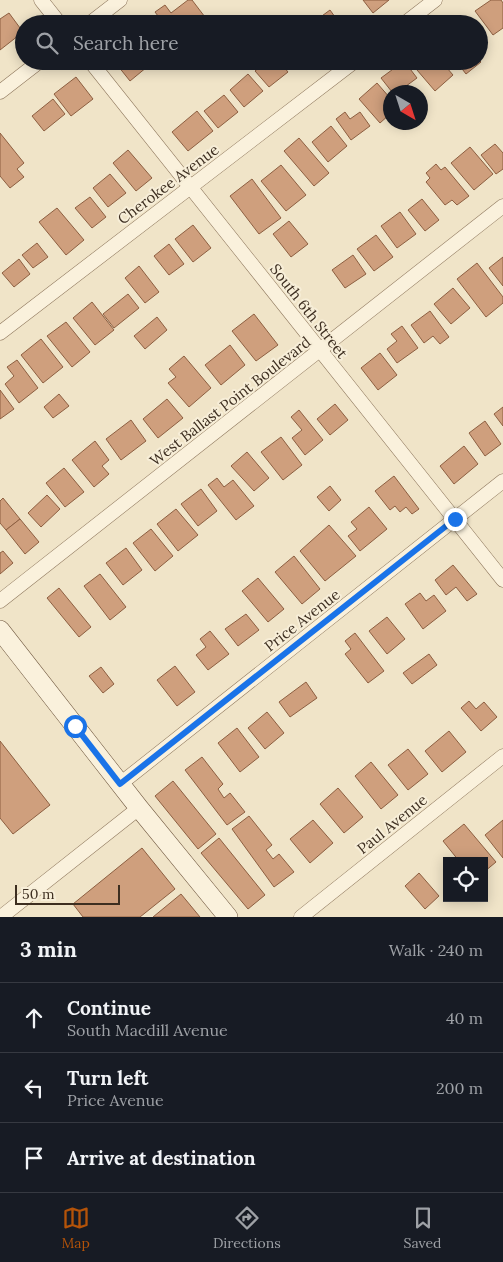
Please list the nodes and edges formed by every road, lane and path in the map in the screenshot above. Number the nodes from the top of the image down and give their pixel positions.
1 (40, 0) edge
2 (120, 0) edge
3 (435, 0) edge
4 (52, 15) edge
5 (100, 15) edge
6 (416, 15) edge
7 (28, 70) edge
8 (97, 70) edge
9 (343, 70) edge
10 (0, 92) edge
11 (191, 187) junction
12 (503, 206) edge
13 (0, 333) edge
14 (320, 351) junction
15 (503, 481) edge
16 (455, 519) junction
17 (503, 580) edge
18 (0, 602) edge
19 (0, 630) edge
20 (503, 756) edge
21 (120, 784) junction
22 (139, 808) junction
23 (1, 917) edge
24 (228, 917) edge
25 (301, 917) edge

1 - 4 street
2 - 5 street
3 - 6 street
7 - 10 street
8 - 11 street, South 6th Street
9 - 11 street, Cherokee Avenue
11 - 13 street, Cherokee Avenue
11 - 14 street, South 6th Street
12 - 14 street, West Ballast Point Boulevard
14 - 16 street, South 6th Street
14 - 18 street, West Ballast Point Boulevard
15 - 16 street, Price Avenue
16 - 17 street, South 6th Street
16 - 21 street, Price Avenue
19 - 21 street
20 - 25 street, Paul Avenue
21 - 22 street
22 - 23 street
22 - 24 street

